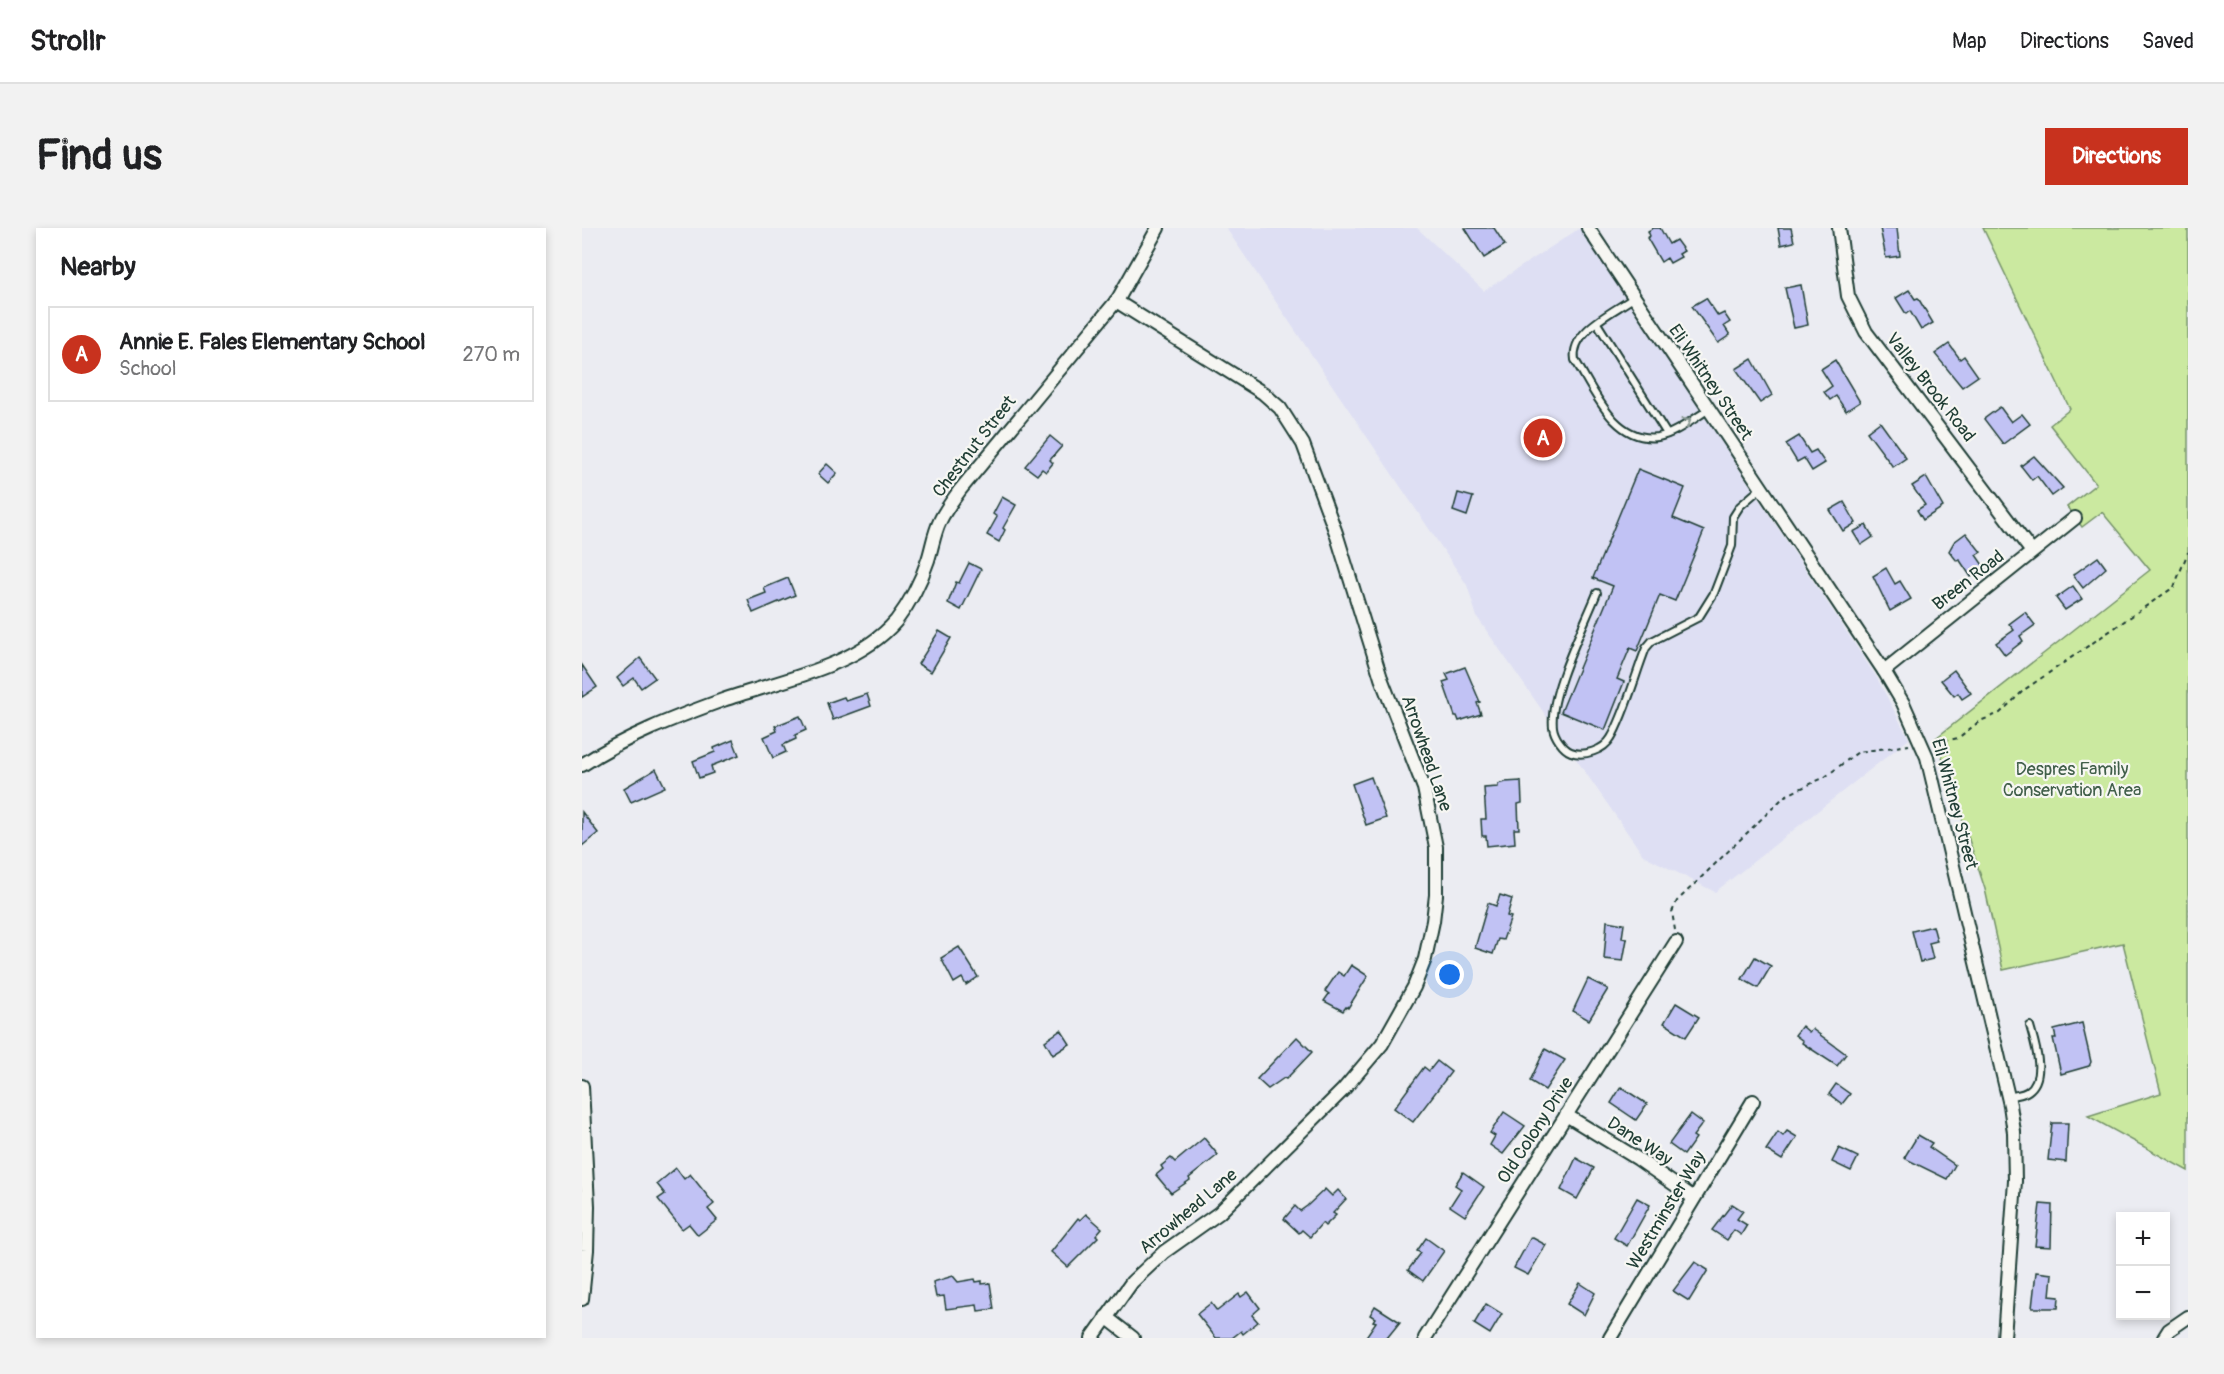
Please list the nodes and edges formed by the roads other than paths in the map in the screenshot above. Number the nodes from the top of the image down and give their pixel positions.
1 (1158, 228) edge
2 (1588, 228) edge
3 (1839, 228) edge
4 (1633, 298) junction
5 (1116, 301) junction
6 (1597, 323) junction
7 (1708, 410) junction
8 (1667, 434) junction
9 (1761, 488) junction
10 (2075, 518) dead end
11 (2032, 552) junction
12 (1597, 593) dead end
13 (1884, 670) junction
14 (582, 765) edge
15 (1677, 942) road end
16 (2030, 1026) dead end
17 (582, 1086) edge
18 (2009, 1097) junction
19 (1753, 1101) dead end
20 (1566, 1115) junction
21 (1694, 1198) junction
22 (582, 1299) edge
23 (1106, 1317) junction
24 (2188, 1317) edge
25 (1092, 1338) edge
26 (1133, 1338) edge
27 (1425, 1338) edge
28 (1610, 1338) edge
29 (2004, 1338) edge
30 (2164, 1338) edge

1 - 5 street, Chestnut Street
2 - 4 street, Eli Whitney Street
3 - 11 street, Valley Brook Road
4 - 6 lane
4 - 7 street, Eli Whitney Street
5 - 14 street, Chestnut Street
5 - 23 street, Arrowhead Lane
6 - 8 lane
6 - 8 lane
8 -> 7 lane
7 - 9 street, Eli Whitney Street
9 - 12 lane
9 - 13 street, Eli Whitney Street
10 - 11 street, Breen Road
11 - 13 street, Breen Road
13 - 18 street, Eli Whitney Street
15 - 20 street, Old Colony Drive
16 - 18 lane
17 - 22 street
18 - 29 street, Eli Whitney Street
19 - 21 street, Westminster Way
20 - 21 street, Dane Way
20 - 27 street, Old Colony Drive
21 - 28 street, Westminster Way
23 - 25 street, Arrowhead Lane
23 - 26 street
24 - 30 street

